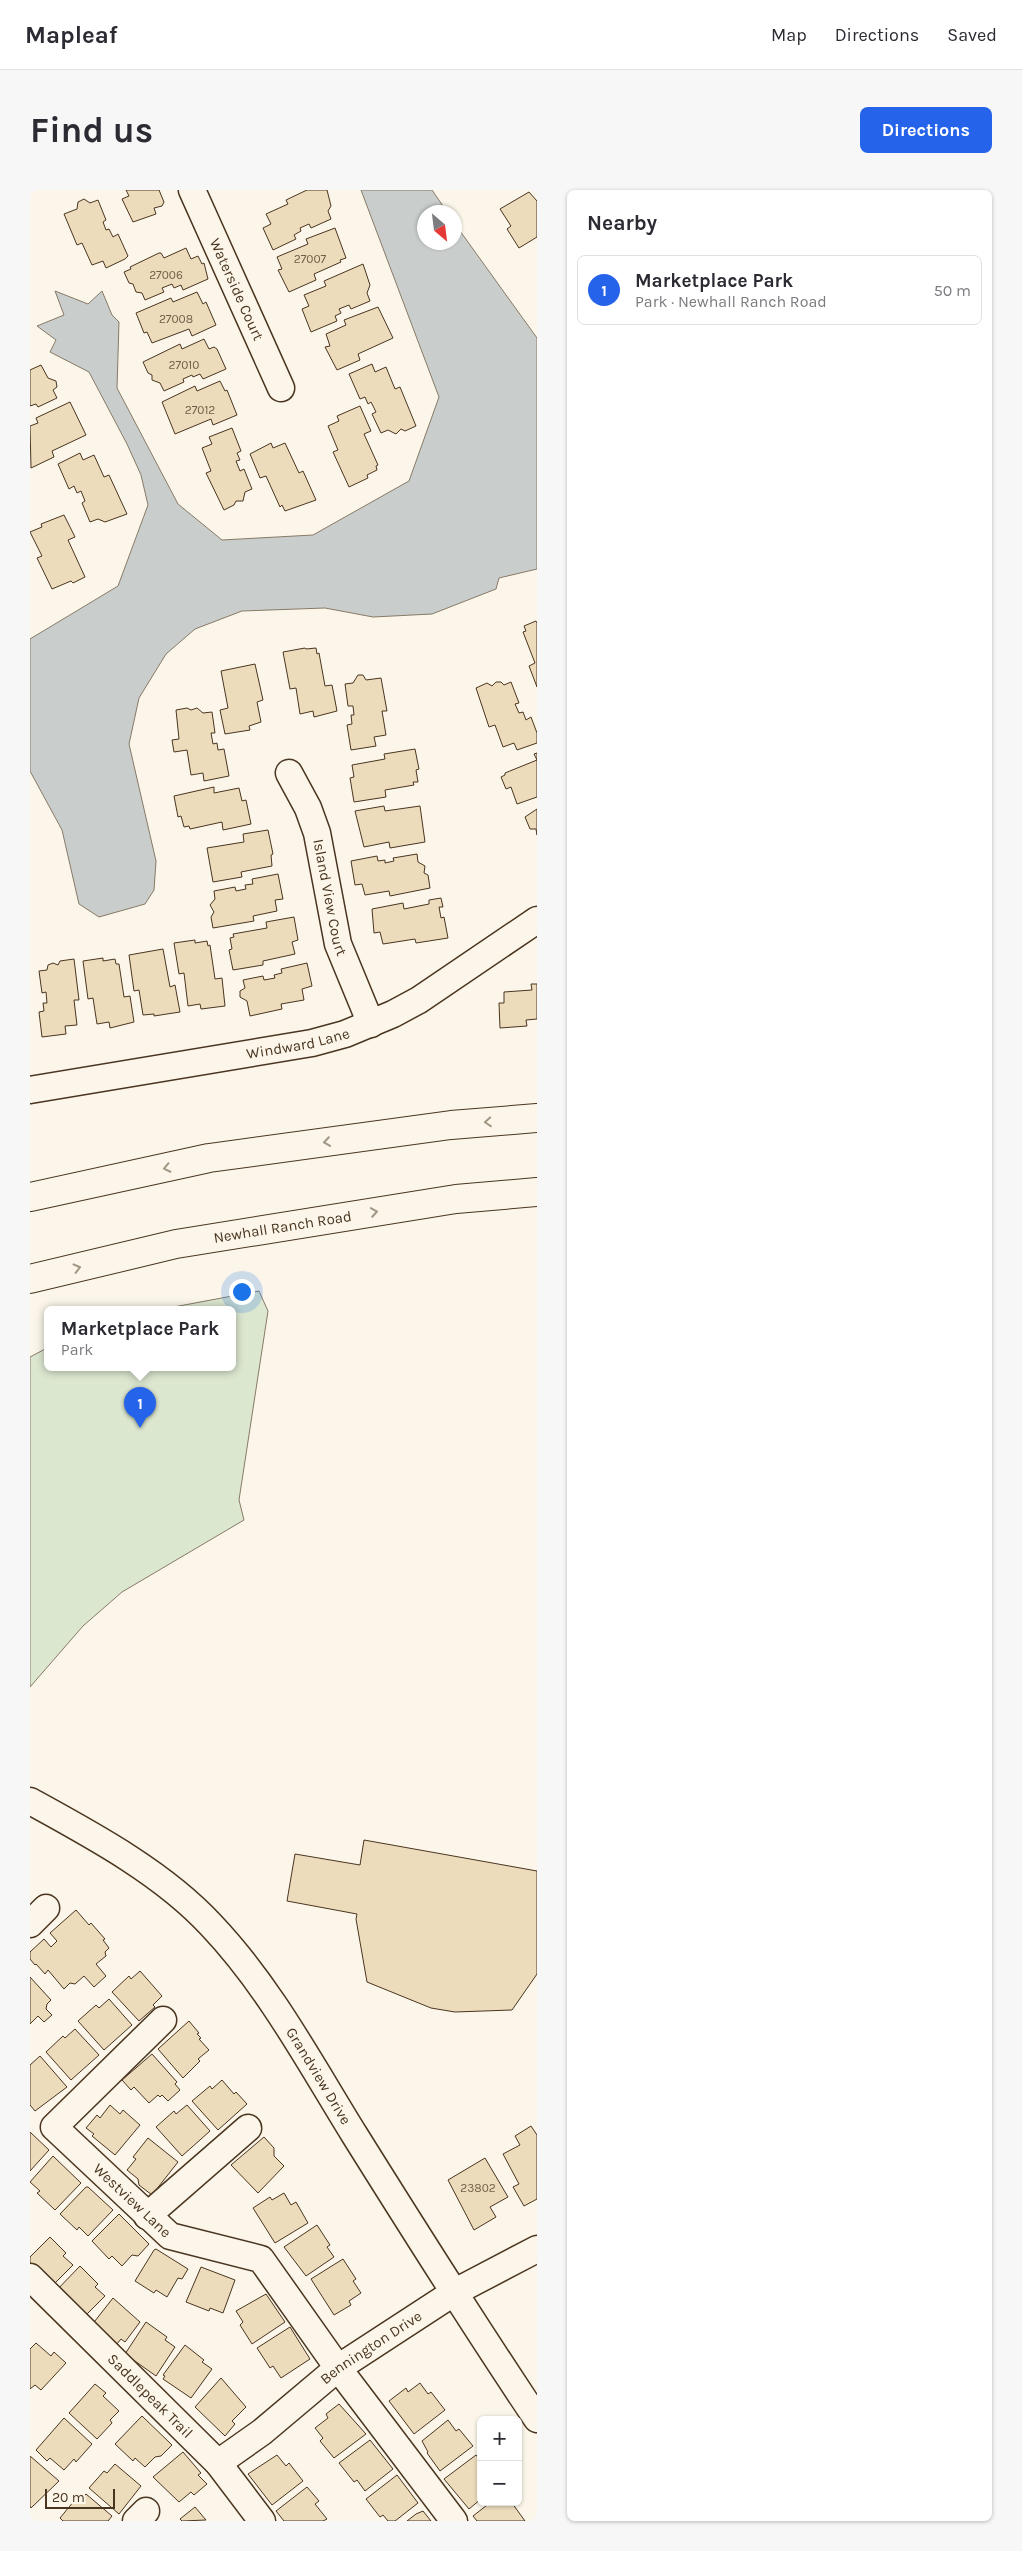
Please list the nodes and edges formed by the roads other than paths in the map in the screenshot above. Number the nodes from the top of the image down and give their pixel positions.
1 (192, 190) edge
2 (281, 388) dead end
3 (289, 772) dead end
4 (537, 920) edge
5 (371, 1024) junction
6 (30, 1090) edge
7 (537, 1118) edge
8 (537, 1192) edge
9 (30, 1197) edge
10 (30, 1279) edge
11 (30, 1801) edge
12 (163, 2020) dead end
13 (248, 2128) dead end
14 (147, 2216) junction
15 (537, 2249) edge
16 (30, 2277) edge
17 (453, 2293) junction
18 (338, 2368) junction
19 (537, 2419) edge
20 (218, 2463) junction
21 (262, 2521) edge
22 (454, 2521) edge

1 - 2 street, Waterside Court
3 - 5 street, Island View Court
4 - 5 street, Windward Lane
5 - 6 street, Windward Lane
7 -> 9 main road
10 -> 8 main road, Newhall Ranch Road
11 - 17 street, Grandview Drive
12 - 14 street, Westview Lane
13 - 14 street
14 - 18 street, Westview Lane
15 - 17 street, Bennington Drive
16 - 20 street, Saddlepeak Trail
17 - 18 street, Bennington Drive
17 - 19 street, Grandview Drive
18 - 20 street, Bennington Drive
18 - 22 street, Westview Lane
20 - 21 street, Saddlepeak Trail

